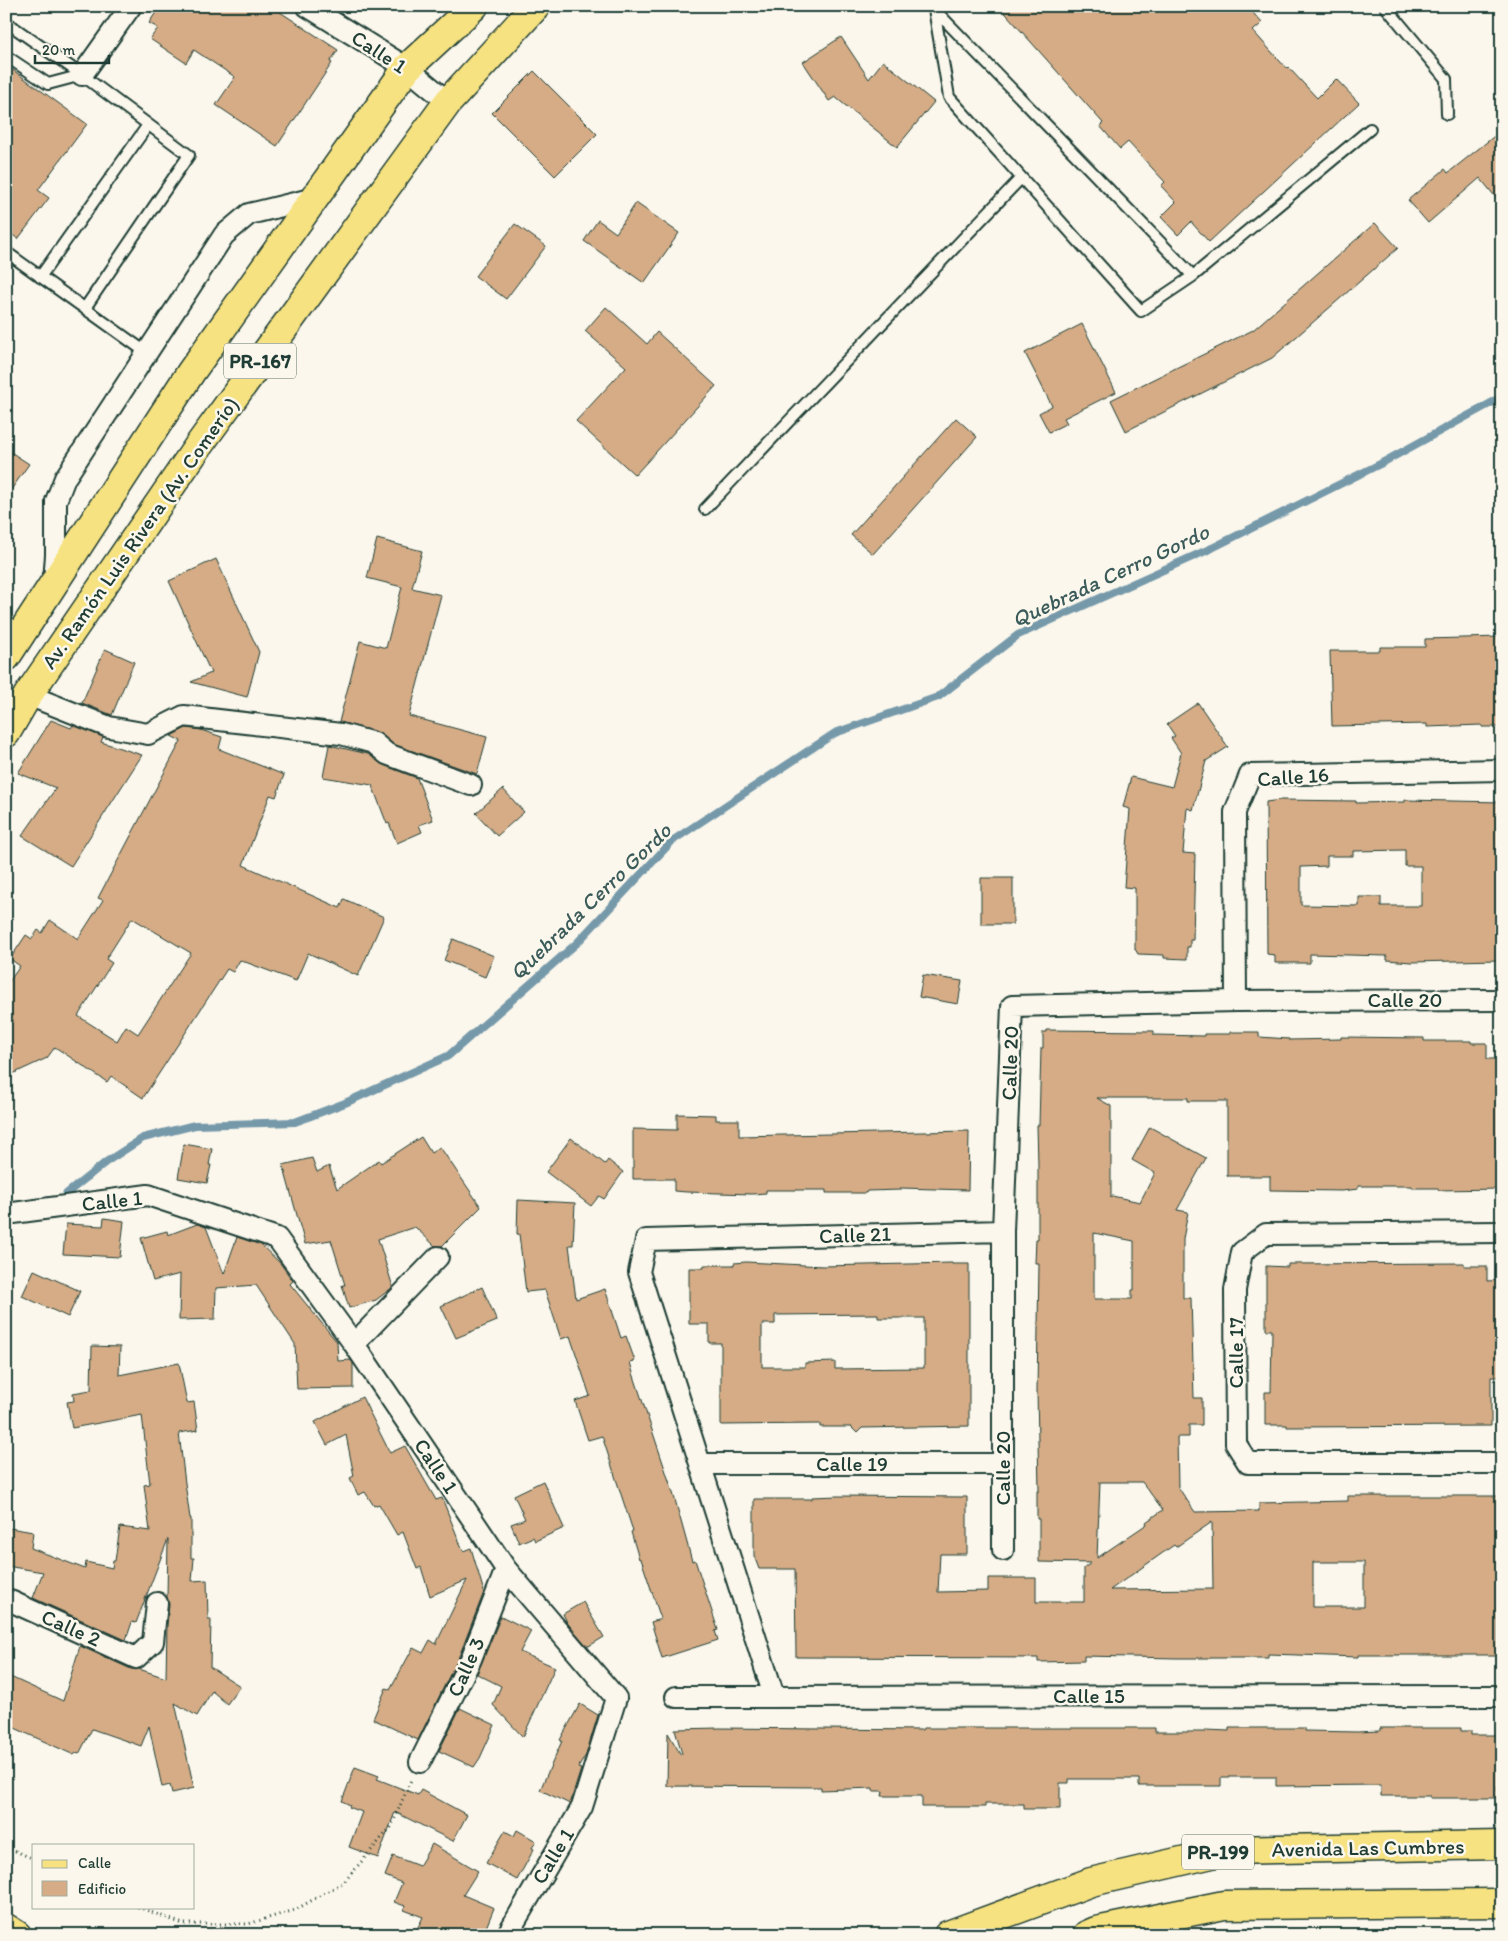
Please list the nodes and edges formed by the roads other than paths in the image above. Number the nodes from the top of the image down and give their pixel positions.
1 (131, 6) edge
2 (307, 6) edge
3 (474, 6) edge
4 (536, 6) edge
5 (1385, 6) edge
6 (932, 8) edge
7 (6, 22) edge
8 (6, 56) edge
9 (407, 68) junction
10 (82, 75) junction
11 (448, 102) junction
12 (1447, 114) dead end
13 (148, 125) junction
14 (1370, 129) dead end
15 (1020, 178) junction
16 (315, 198) junction
17 (6, 252) edge
18 (1193, 276) junction
19 (40, 277) junction
20 (85, 308) junction
21 (147, 353) junction
22 (705, 509) dead end
23 (53, 584) junction
24 (6, 657) edge
25 (28, 695) junction
26 (6, 733) edge
27 (1502, 770) edge
28 (471, 785) dead end
29 (1502, 1000) edge
30 (1236, 1001) junction
31 (6, 1214) edge
32 (1003, 1231) junction
33 (1502, 1232) edge
34 (438, 1256) dead end
35 (354, 1344) junction
36 (1502, 1463) edge
37 (700, 1464) junction
38 (1004, 1464) junction
39 (1004, 1550) dead end
40 (506, 1569) junction
41 (6, 1599) edge
42 (157, 1603) dead end
43 (774, 1696) junction
44 (1502, 1696) edge
45 (676, 1697) dead end
46 (420, 1762) dead end
47 (1502, 1846) edge
48 (1502, 1903) edge
49 (6, 1928) edge
50 (17, 1935) edge
51 (506, 1935) edge
52 (948, 1935) edge
53 (1087, 1935) edge

1 - 10 street
2 - 9 street, Calle 1
3 - 9 main road, Av. Ramón Luis Rivera (Av. Comerío) / PR-167
4 - 11 main road, Av. Ramón Luis Rivera (Av. Comerío) / PR-167
5 - 12 lane
6 - 15 lane
6 - 18 lane
7 - 10 lane
8 - 10 lane
9 - 11 street, Calle 1
9 - 16 main road, Av. Ramón Luis Rivera (Av. Comerío) / PR-167
10 - 13 lane
11 - 25 main road, Av. Ramón Luis Rivera (Av. Comerío) / PR-167
13 - 19 lane
13 - 20 lane
14 - 18 lane
15 - 18 lane
15 - 22 lane
16 - 21 street
16 - 23 main road, Av. Ramón Luis Rivera (Av. Comerío) / PR-167
17 - 19 lane
19 - 20 lane
20 - 21 lane
21 - 23 street
23 - 24 main road, Av. Ramón Luis Rivera (Av. Comerío) / PR-167
25 - 26 main road, Av. Ramón Luis Rivera (Av. Comerío) / PR-167
25 - 28 street
27 - 30 street, Calle 16
29 - 30 street, Calle 20
30 - 32 street, Calle 20
31 - 35 street, Calle 1
32 - 37 street, Calle 21
32 - 38 street, Calle 20
33 - 36 street, Calle 17
34 - 35 street
35 - 40 street, Calle 1
37 - 38 street, Calle 19
37 - 43 street
38 - 39 street, Calle 20
40 - 46 street, Calle 3
40 - 51 street, Calle 1
41 - 42 street, Calle 2
43 - 44 street, Calle 15
43 - 45 street, Calle 15
47 - 52 main road, Avenida Las Cumbres / PR-199
48 - 53 main road
49 - 50 main road

